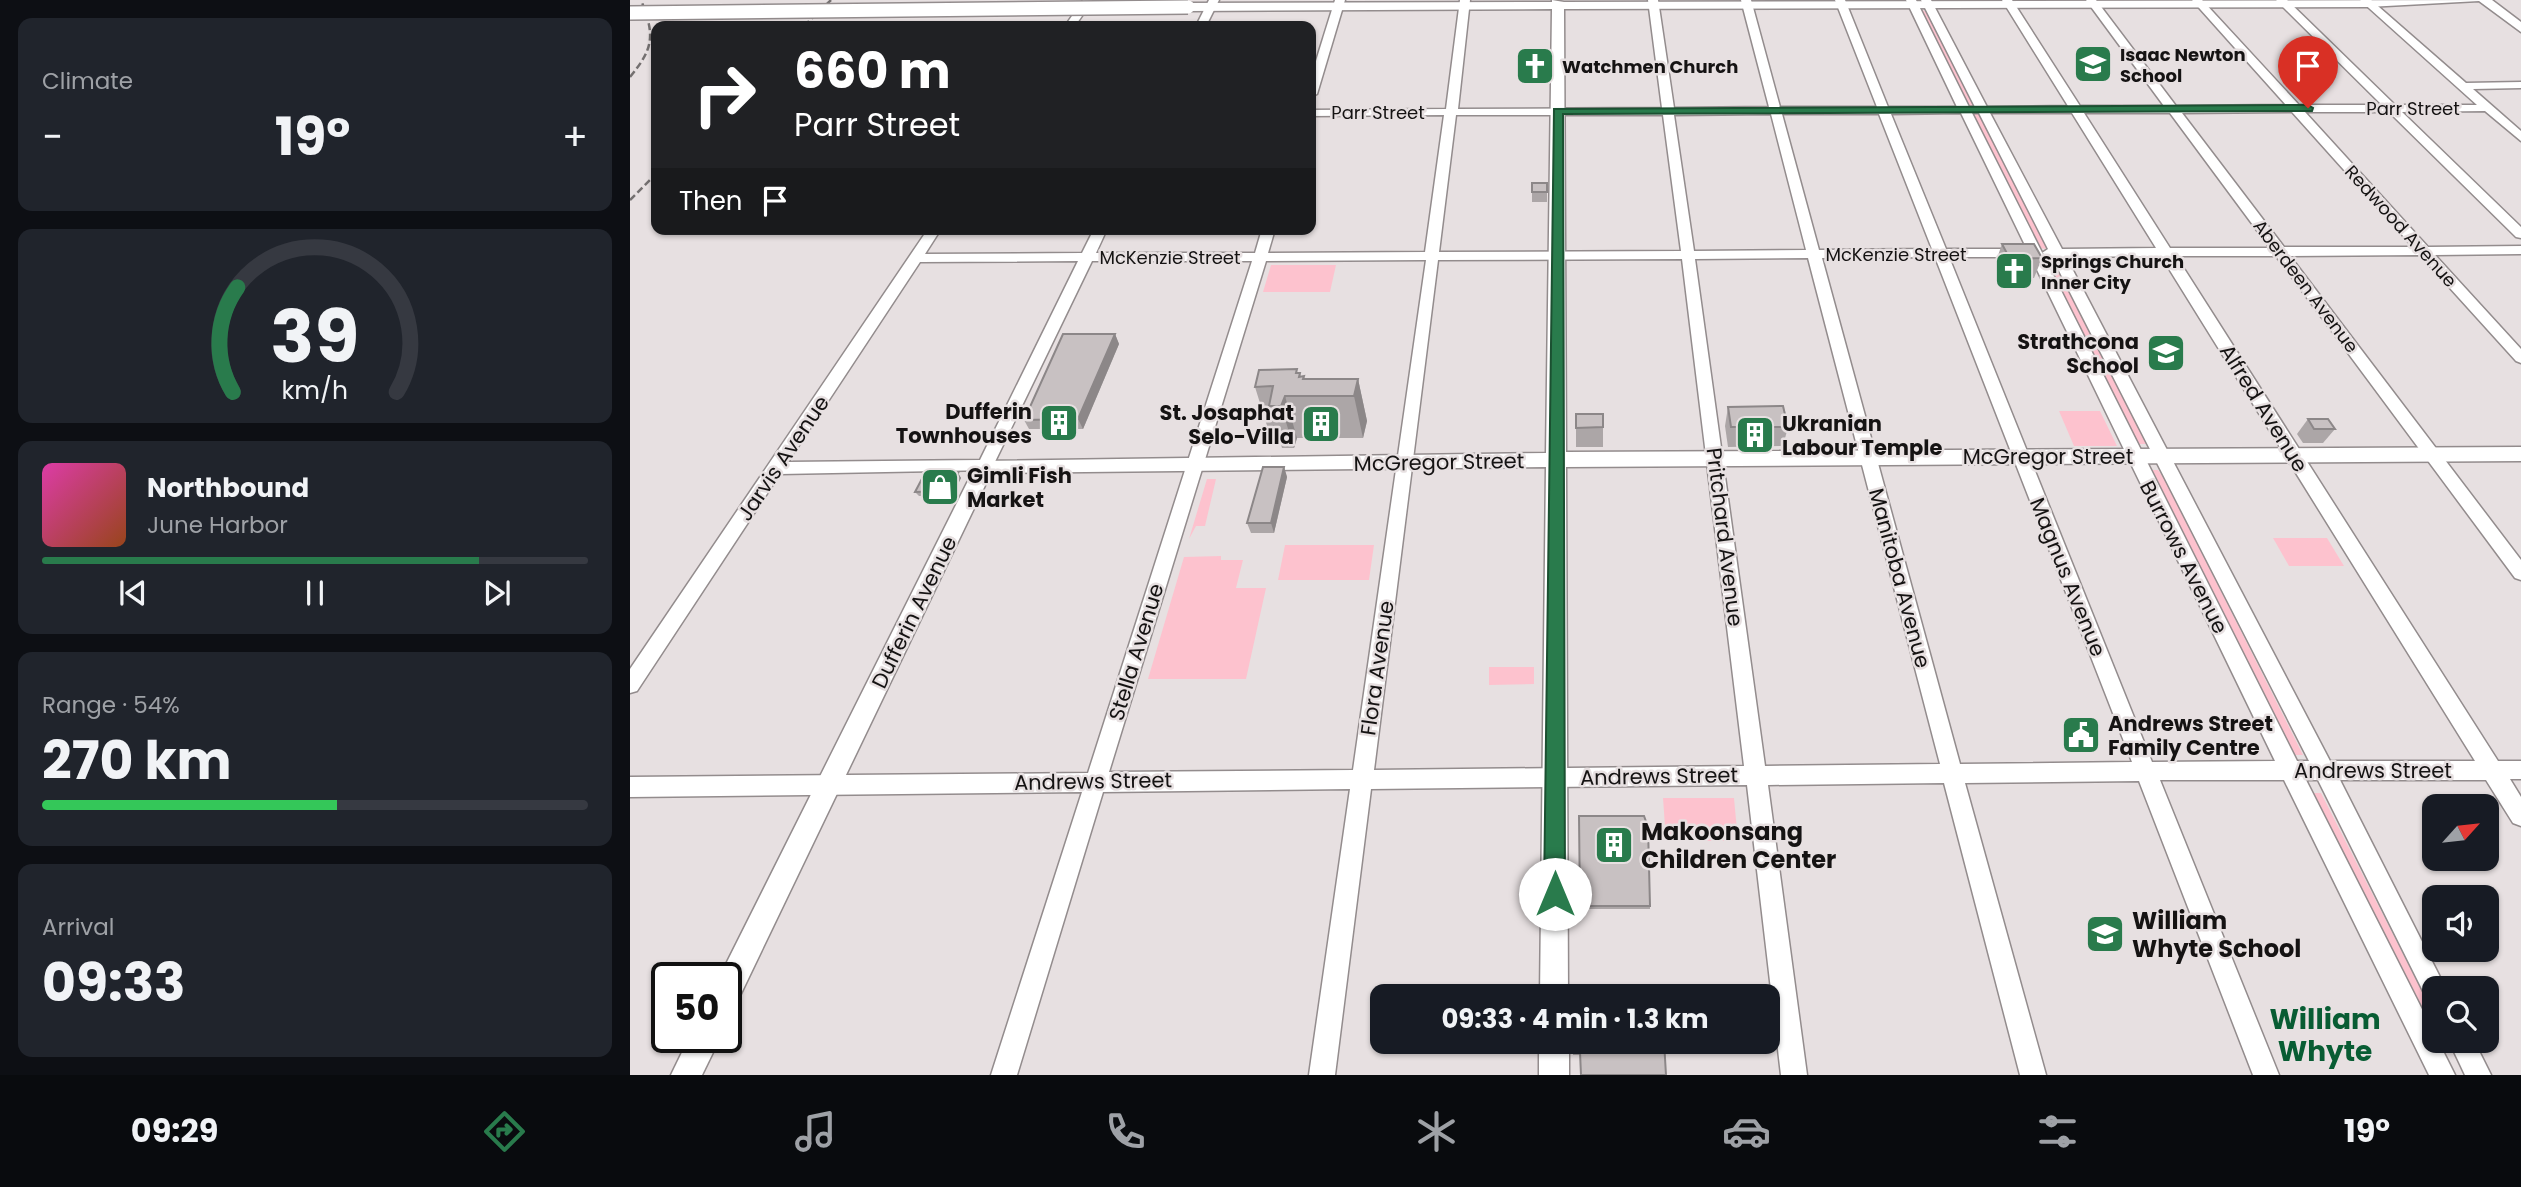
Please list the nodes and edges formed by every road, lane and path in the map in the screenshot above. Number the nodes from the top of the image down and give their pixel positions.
1 (1088, 0) edge
2 (2474, 0) edge
3 (2484, 0) edge
4 (2283, 1) edge
5 (2366, 1) edge
6 (1653, 2) edge
7 (1747, 2) edge
8 (1840, 2) edge
9 (1912, 2) edge
10 (1927, 2) edge
11 (2008, 2) edge
12 (2093, 2) edge
13 (2198, 2) edge
14 (1212, 3) edge
15 (1339, 3) edge
16 (1465, 3) edge
17 (1558, 3) edge
18 (630, 13) edge
19 (1073, 21) edge
20 (1203, 21) edge
21 (2521, 28) edge
22 (1316, 78) edge
23 (2521, 85) edge
24 (2463, 86) junction
25 (2296, 108) junction
26 (2392, 108) junction
27 (2488, 108) junction
28 (2076, 109) junction
29 (2173, 109) junction
30 (1667, 110) junction
31 (1884, 110) junction
32 (1965, 110) junction
33 (1983, 110) junction
34 (1558, 111) junction
35 (1776, 111) junction
36 (1451, 112) junction
37 (1316, 113) edge
38 (2521, 137) edge
39 (2521, 234) edge
40 (931, 235) edge
41 (1098, 235) edge
42 (1267, 235) edge
43 (2521, 250) edge
44 (2280, 251) junction
45 (2424, 251) junction
46 (2166, 252) junction
47 (1942, 253) junction
48 (2035, 253) junction
49 (2057, 253) junction
50 (1687, 254) junction
51 (1814, 254) junction
52 (1558, 255) junction
53 (1260, 256) junction
54 (1431, 256) junction
55 (915, 258) junction
56 (1087, 258) junction
57 (2521, 358) edge
58 (2293, 454) junction
59 (2432, 454) junction
60 (2521, 454) edge
61 (2134, 456) junction
62 (2161, 456) junction
63 (1868, 457) junction
64 (2021, 457) junction
65 (1557, 459) junction
66 (1716, 459) junction
67 (1405, 463) junction
68 (1194, 464) junction
69 (985, 466) junction
70 (777, 468) junction
71 (2521, 573) edge
72 (630, 685) edge
73 (2291, 770) junction
74 (2323, 770) junction
75 (2492, 770) junction
76 (2521, 770) edge
77 (2145, 771) junction
78 (1952, 774) junction
79 (1756, 775) junction
80 (1554, 778) junction
81 (1362, 780) junction
82 (1096, 781) junction
83 (830, 783) junction
84 (630, 787) edge
85 (2521, 816) edge
86 (742, 962) edge
87 (2427, 976) edge
88 (1554, 984) edge
89 (698, 1053) edge
90 (2467, 1053) edge
91 (1554, 1054) edge
92 (687, 1075) edge
93 (1004, 1075) edge
94 (1322, 1075) edge
95 (1554, 1075) edge
96 (1794, 1075) edge
97 (2033, 1075) edge
98 (2266, 1075) edge
99 (2442, 1075) edge
100 (2478, 1075) edge

1 - 19 street
2 - 5 main road
3 - 21 main road
4 - 5 main road
4 - 13 main road
4 - 26 street
5 - 24 street
6 - 7 main road
6 - 17 main road
6 - 30 street, Pritchard Avenue
7 - 8 main road
7 - 35 street, Manitoba Avenue
8 - 9 main road
8 - 31 street, Magnus Avenue
9 - 10 main road
9 - 32 street, Burrows Avenue
10 - 11 main road
10 - 33 street, Burrows Avenue
11 - 12 main road
11 - 28 street, Alfred Avenue
12 - 13 main road
12 - 29 street, Aberdeen Avenue
13 - 25 street, Redwood Avenue
14 - 15 main road
14 - 18 main road, bridge
14 - 20 street
15 - 16 main road
15 - 22 street
16 - 17 main road
16 - 36 street, Flora Avenue
17 - 34 main road
23 - 24 street, Parr Street
24 - 27 street
25 - 26 street, Parr Street
25 - 29 street, Parr Street
25 - 45 street, Redwood Avenue
26 - 27 street, Parr Street
26 - 39 street
27 - 38 street
28 - 29 street, Parr Street
28 - 33 street, Parr Street
28 - 46 street, Alfred Avenue
29 - 44 street, Aberdeen Avenue
30 - 34 street, Parr Street
30 - 35 street, Parr Street
30 - 50 street, Pritchard Avenue
31 - 32 street, Parr Street
31 - 35 street, Parr Street
31 - 47 street, Magnus Avenue
32 - 33 street, Parr Street
32 - 48 street, Burrows Avenue
33 - 49 street, Burrows Avenue
34 - 36 street, Parr Street
34 - 52 main road
35 - 51 street, Manitoba Avenue
36 - 37 street, Parr Street
36 - 54 street, Flora Avenue
40 - 55 street, Jarvis Avenue
41 - 56 street, Dufferin Avenue
42 - 53 street, Stella Avenue
43 - 45 street, McKenzie Street
44 - 45 street, McKenzie Street
44 - 46 street, McKenzie Street
44 - 59 street, Aberdeen Avenue
45 - 57 street, Redwood Avenue
46 - 49 street, McKenzie Street
46 - 58 street, Alfred Avenue
47 - 48 street, McKenzie Street
47 - 51 street, McKenzie Street
47 - 64 street, Magnus Avenue
48 - 49 street, McKenzie Street
48 - 61 street, Burrows Avenue
49 - 62 street, Burrows Avenue
50 - 51 street, McKenzie Street
50 - 52 street, McKenzie Street
50 - 66 street, Pritchard Avenue
51 - 63 street, Manitoba Avenue
52 - 54 street, McKenzie Street
52 - 65 main road
53 - 54 street, McKenzie Street
53 - 56 street, McKenzie Street
53 - 68 street, Stella Avenue
54 - 67 street, Flora Avenue
55 - 56 street, McKenzie Street
55 - 70 street, Jarvis Avenue
56 - 69 street, Dufferin Avenue
58 - 59 main road, McGregor Street
58 - 62 main road, McGregor Street
58 - 75 street, Alfred Avenue
59 - 60 main road, McGregor Street
59 - 71 street, Aberdeen Avenue
61 - 62 main road, McGregor Street
61 - 64 main road, McGregor Street
61 - 73 street, Burrows Avenue
62 - 74 street, Burrows Avenue
63 - 64 main road, McGregor Street
63 - 66 main road, McGregor Street
63 - 78 street, Manitoba Avenue
64 - 77 street, Magnus Avenue
65 - 66 main road, McGregor Street
65 - 67 main road, McGregor Street
65 - 80 main road
66 - 79 street, Pritchard Avenue
67 - 68 main road, McGregor Street
67 - 81 street, Flora Avenue
68 - 69 main road, McGregor Street
68 - 82 street, Stella Avenue
69 - 70 street, McGregor Street
69 - 83 main road, Dufferin Avenue
70 - 72 street, Jarvis Avenue
73 - 74 street, Andrews Street
73 - 77 street, Andrews Street
73 - 99 street, Burrows Avenue
74 - 75 street, Andrews Street
74 - 87 street, Burrows Avenue
75 - 76 street, Andrews Street
75 - 85 street, Alfred Avenue
77 - 78 street, Andrews Street
77 - 98 street, Magnus Avenue
78 - 79 street, Andrews Street
78 - 97 street, Manitoba Avenue
79 - 80 street, Andrews Street
79 - 96 street, Pritchard Avenue
80 - 81 street, Andrews Street
80 - 88 main road
81 - 82 street, Andrews Street
81 - 94 street, Flora Avenue
82 - 83 street, Andrews Street
82 - 93 street, Stella Avenue
83 - 84 street, Andrews Street
83 - 86 main road, Dufferin Avenue
89 - 92 main road
90 - 100 street
91 - 95 main road

